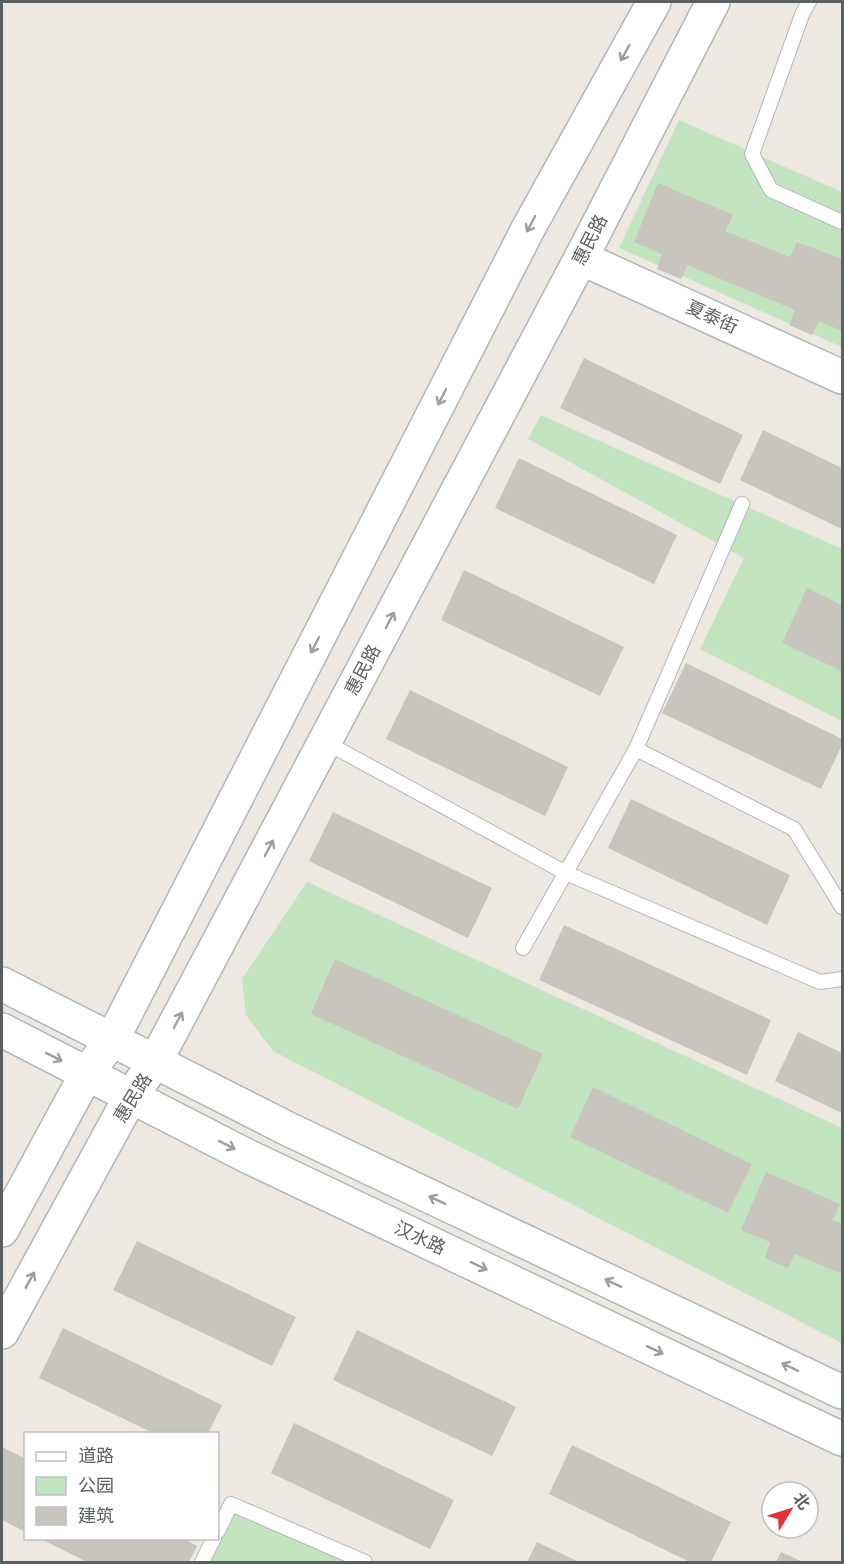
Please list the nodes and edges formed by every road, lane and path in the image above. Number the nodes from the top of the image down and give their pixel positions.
1 (654, 2) edge
2 (713, 2) edge
3 (809, 2) edge
4 (843, 222) edge
5 (581, 258) junction
6 (843, 377) edge
7 (742, 504) dead end
8 (325, 742) junction
9 (636, 749) junction
10 (566, 873) junction
11 (843, 908) edge
12 (523, 948) dead end
13 (843, 979) edge
14 (2, 984) edge
15 (2, 1030) edge
16 (112, 1040) junction
17 (155, 1062) junction
18 (87, 1073) junction
19 (131, 1096) junction
20 (2, 1230) edge
21 (2, 1332) edge
22 (843, 1392) edge
23 (843, 1439) edge
24 (219, 1530) edge
25 (214, 1540) edge
26 (202, 1563) edge
27 (365, 1563) edge

1 -> 16 street
2 - 5 street, 惠民路
3 - 4 lane
5 - 6 street, 夏泰街
8 -> 5 street, 惠民路
7 - 9 lane
8 - 10 lane
17 -> 8 street, 惠民路
9 - 10 lane
9 - 11 lane
10 - 12 lane
10 - 13 lane
14 - 16 street
15 -> 18 street, 汉水路
16 - 17 street
16 - 18 street
17 - 19 street, 惠民路
22 -> 17 street
18 - 19 street, 汉水路
18 - 20 street
21 -> 19 street, 惠民路
19 -> 23 street, 汉水路
24 - 27 lane
25 - 26 lane

